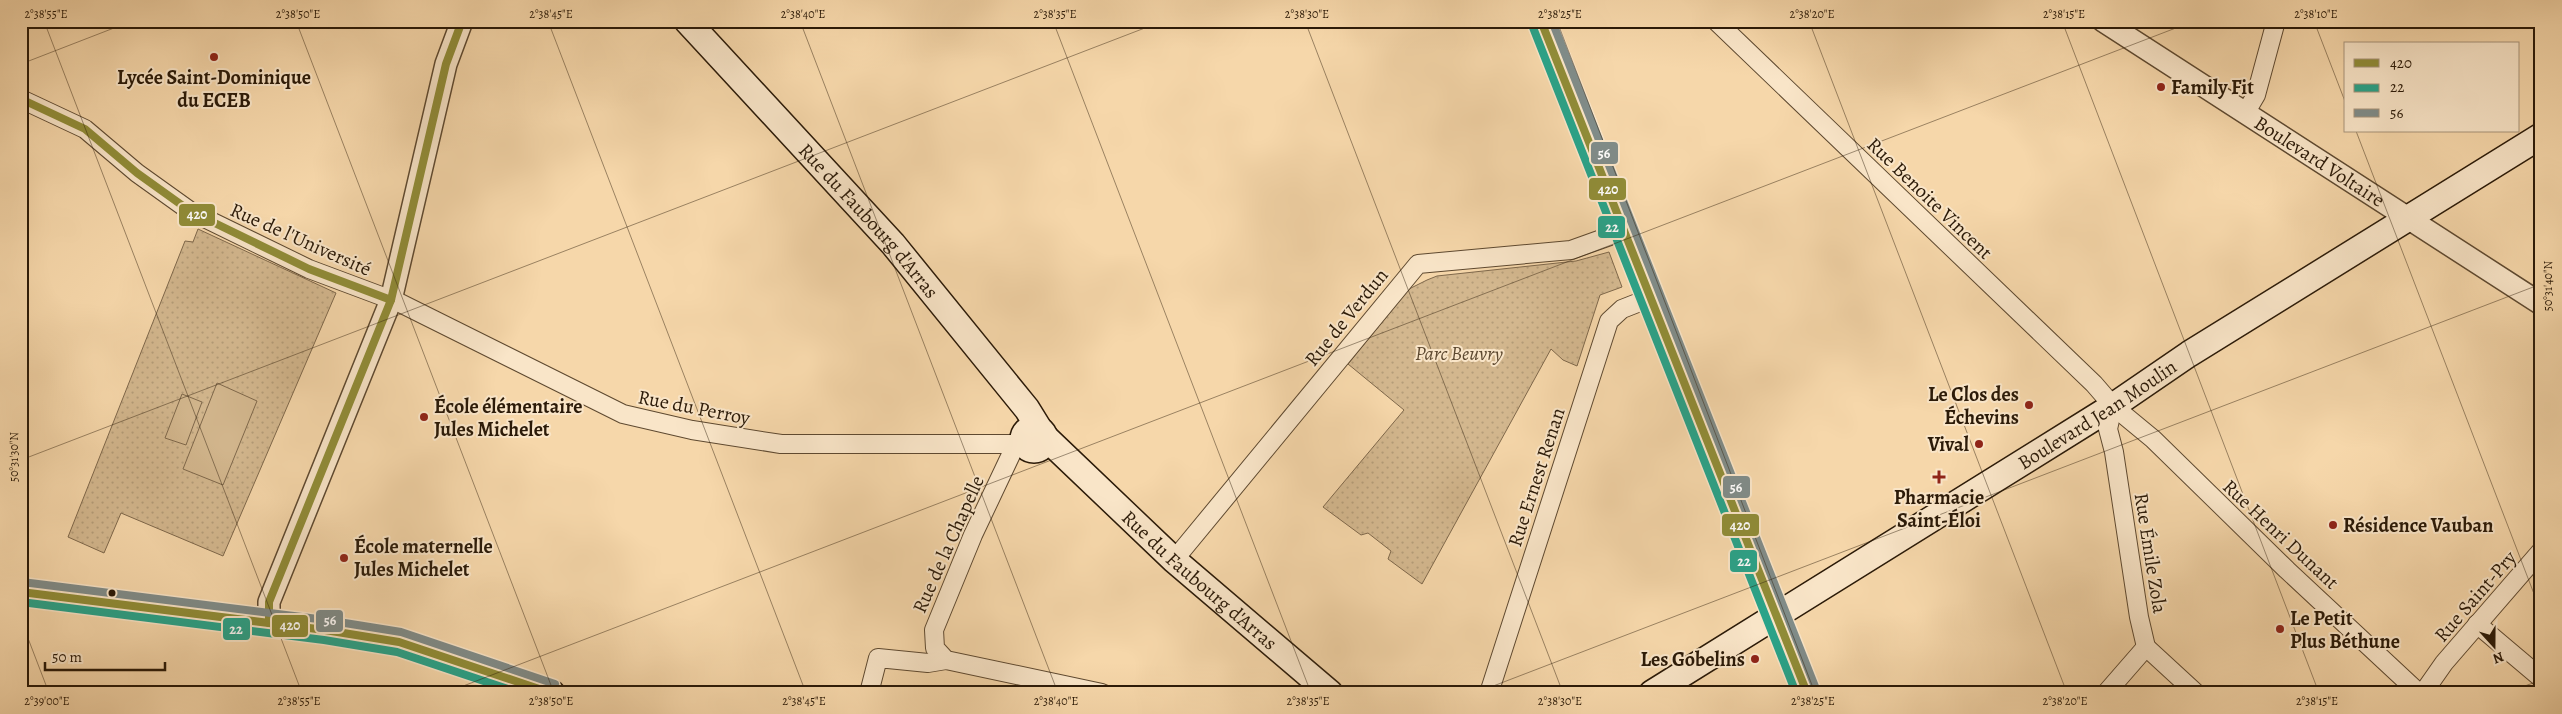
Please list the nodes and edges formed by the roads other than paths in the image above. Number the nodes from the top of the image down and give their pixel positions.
1 (462, 21) edge
2 (687, 21) edge
3 (1541, 21) edge
4 (1716, 21) edge
5 (2103, 21) edge
6 (2276, 21) edge
7 (21, 99) edge
8 (2246, 112) junction
9 (2541, 136) edge
10 (2409, 219) junction
11 (1624, 231) junction
12 (1650, 298) junction
13 (391, 300) junction
14 (2541, 304) edge
15 (2113, 406) junction
16 (1032, 440) junction
17 (2541, 551) edge
18 (1174, 560) junction
19 (21, 592) edge
20 (1776, 614) junction
21 (269, 623) junction
22 (2477, 624) junction
23 (2146, 647) junction
24 (946, 660) junction
25 (2541, 678) edge
26 (552, 693) edge
27 (869, 693) edge
28 (1102, 693) edge
29 (1330, 693) edge
30 (1489, 693) edge
31 (1652, 693) edge
32 (1807, 693) edge
33 (2106, 693) edge
34 (2196, 693) edge
35 (2421, 693) edge

1 - 13 street
2 - 16 main road, Rue du Faubourg d'Arras
3 - 11 street
4 - 15 street, Rue Benoite Vincent
5 - 8 street, Boulevard Voltaire
6 - 8 street
7 - 13 street, Rue de l'Université
8 - 10 street, Boulevard Voltaire
9 - 10 main road, Boulevard Jean Moulin
10 - 14 street, Boulevard Voltaire
10 - 15 main road, Boulevard Jean Moulin
11 - 12 street
11 - 18 street, Rue de Verdun
12 - 20 street
12 - 30 street, Rue Ernest Renan
13 - 16 street, Rue du Perroy
13 - 21 street
15 - 20 main road, Boulevard Jean Moulin
15 - 23 street, Rue Émile Zola
15 - 35 street, Rue Henri Dunant
16 - 18 main road, Rue du Faubourg d'Arras
16 - 24 street, Rue de la Chapelle
17 - 22 street, Rue Saint-Pry
18 - 29 main road, Rue du Faubourg d'Arras
19 - 21 main road
20 - 31 main road, Boulevard Jean Moulin
20 - 32 street
21 - 26 main road
22 - 25 street
22 - 35 street, Rue Saint-Pry
23 - 33 street
23 - 34 street
24 - 27 street
24 - 28 street

